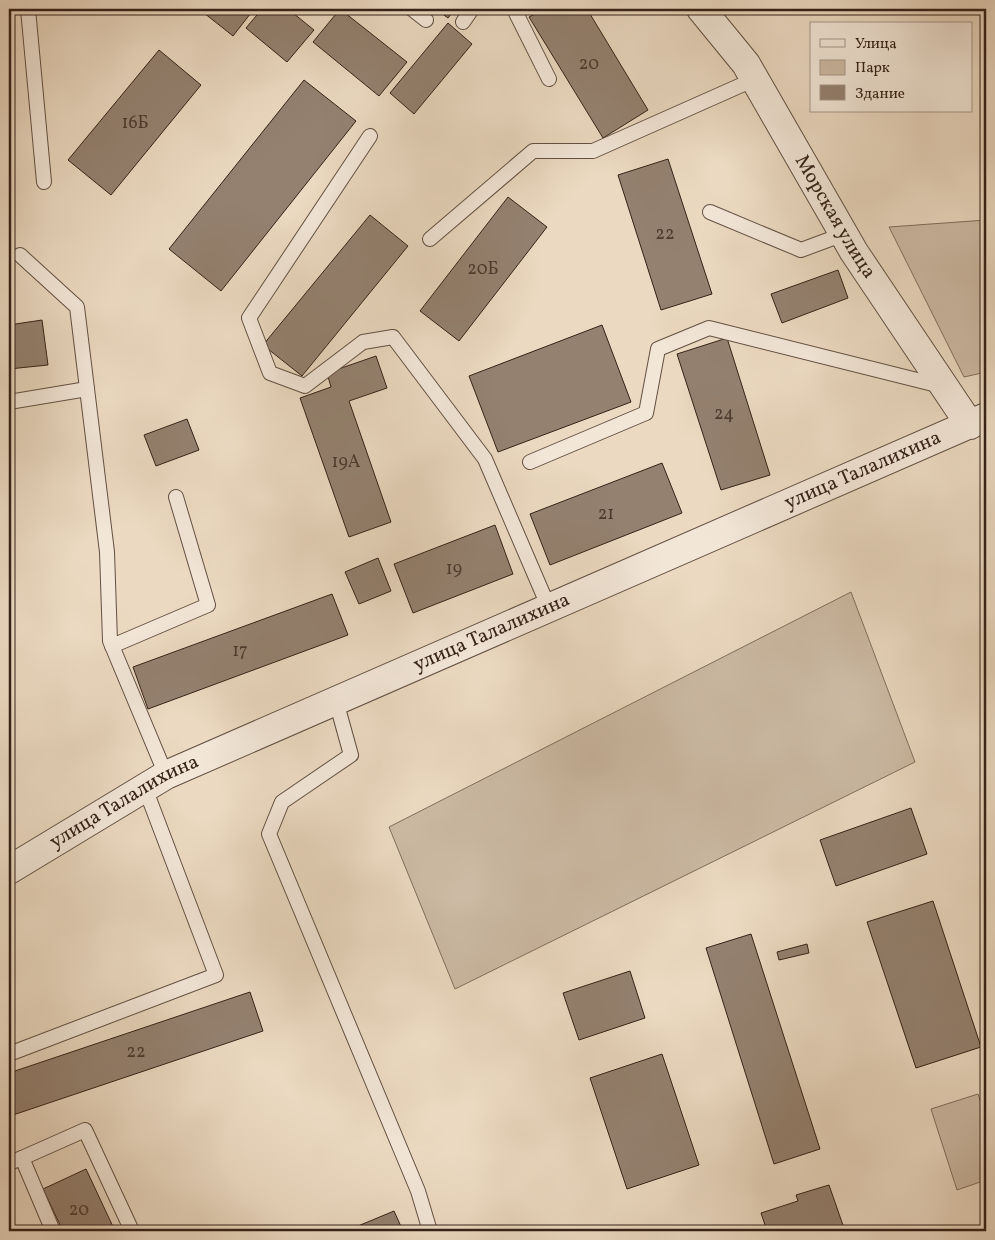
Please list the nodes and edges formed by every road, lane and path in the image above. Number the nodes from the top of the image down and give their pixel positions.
1 (28, 9) edge
2 (412, 9) edge
3 (472, 9) edge
4 (514, 9) edge
5 (701, 9) edge
6 (426, 20) dead end
7 (463, 22) dead end
8 (549, 79) dead end
9 (755, 79) junction
10 (370, 136) dead end
11 (44, 182) dead end
12 (710, 212) dead end
13 (844, 234) junction
14 (430, 239) dead end
15 (20, 255) dead end
16 (944, 387) junction
17 (87, 389) junction
18 (9, 402) edge
19 (978, 421) edge
20 (530, 462) dead end
21 (176, 496) dead end
22 (549, 608) junction
23 (112, 646) junction
24 (336, 701) junction
25 (156, 782) junction
26 (9, 870) edge
27 (9, 1054) edge
28 (15, 1160) edge
29 (53, 1231) edge
30 (132, 1231) edge
31 (430, 1231) edge

1 - 11 lane
2 - 6 lane
3 - 7 lane
4 - 8 lane
5 - 9 street, Морская улица
9 - 13 street, Морская улица
9 - 14 lane
10 - 22 lane
12 - 13 lane
13 - 16 street, Морская улица
15 - 17 lane
16 - 19 street, Морская улица
16 - 20 lane
17 - 18 lane
17 - 23 lane
19 - 22 street, улица Талалихина
21 - 23 lane
22 - 24 street, улица Талалихина
23 - 25 lane
24 - 25 street, улица Талалихина
24 - 31 lane
25 - 26 street, улица Талалихина
25 - 27 lane
28 - 29 lane
28 - 30 lane

